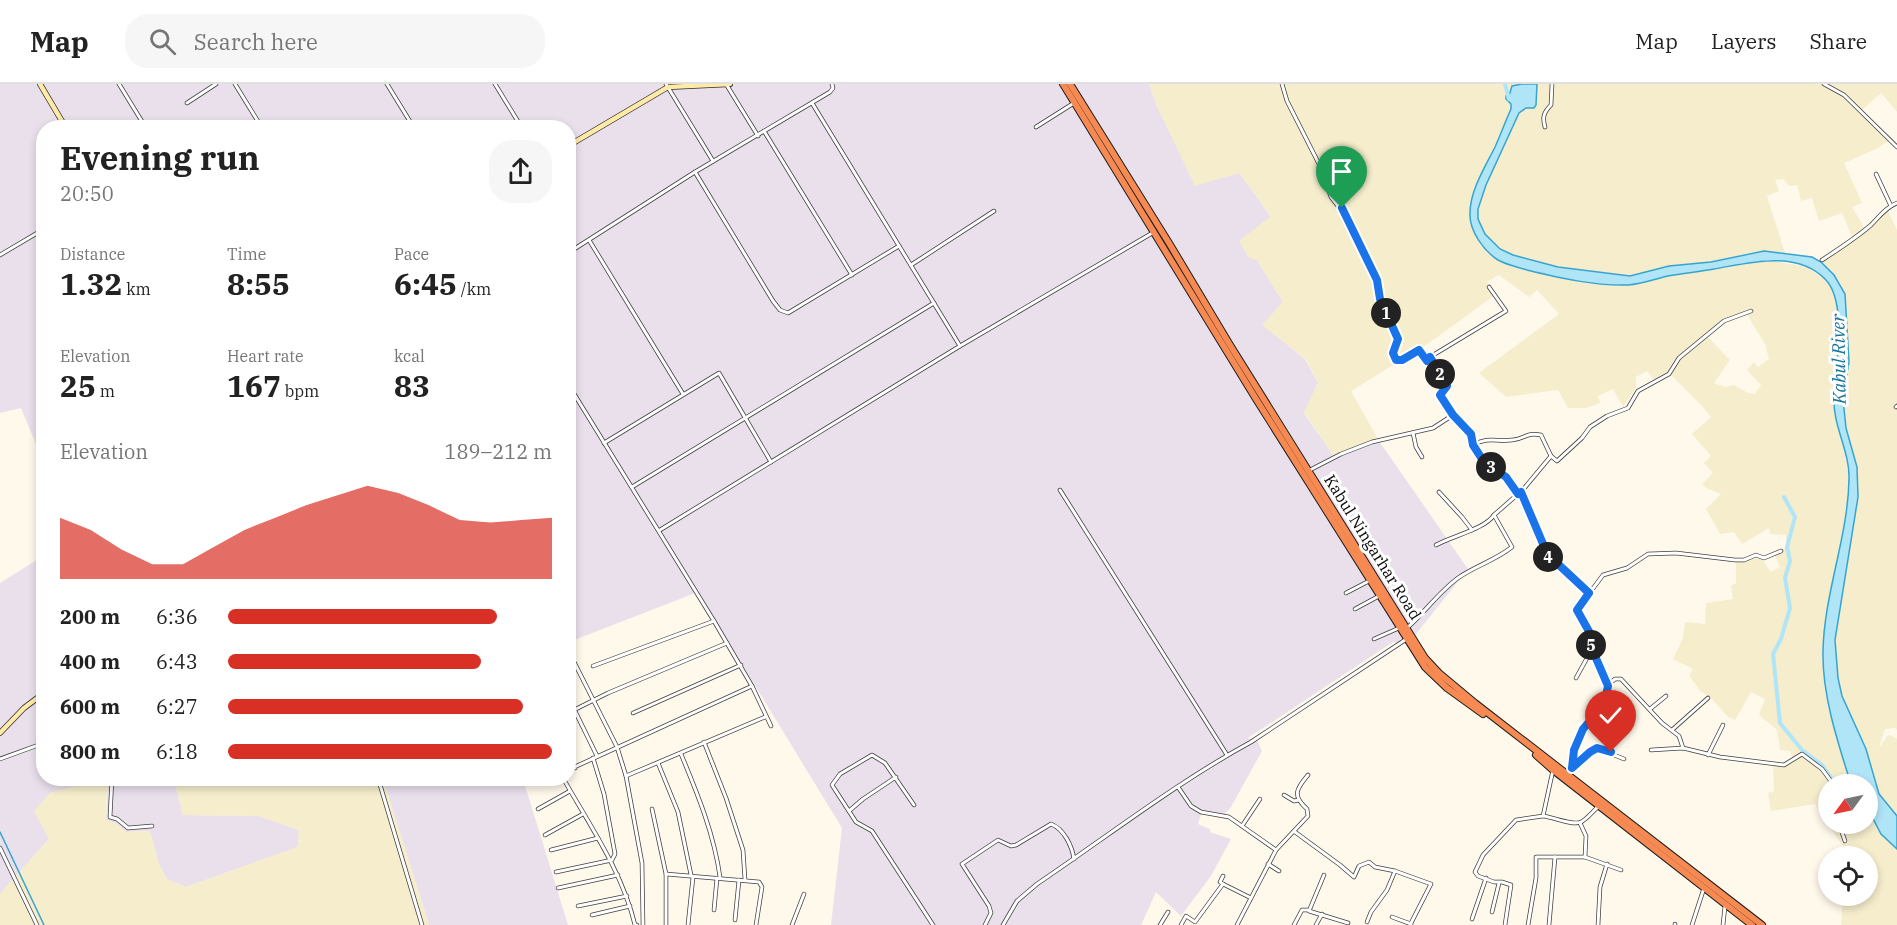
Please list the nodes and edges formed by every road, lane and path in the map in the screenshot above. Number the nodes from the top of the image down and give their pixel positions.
1 (40, 84) edge
2 (119, 84) edge
3 (216, 84) edge
4 (235, 84) edge
5 (387, 84) edge
6 (495, 84) edge
7 (728, 84) edge
8 (832, 84) edge
9 (1063, 84) edge
10 (1070, 84) edge
11 (1282, 84) edge
12 (1552, 84) edge
13 (1824, 84) edge
14 (667, 86) edge
15 (187, 102) dead end
16 (812, 103) junction
17 (1074, 103) junction
18 (61, 120) edge
19 (141, 120) edge
20 (256, 120) edge
21 (409, 120) edge
22 (517, 120) edge
23 (1036, 127) dead end
24 (1545, 127) dead end
25 (764, 131) junction
26 (758, 135) junction
27 (576, 141) edge
28 (1897, 147) edge
29 (713, 161) junction
30 (695, 172) junction
31 (1876, 174) dead end
32 (1897, 203) edge
33 (1891, 206) junction
34 (994, 211) dead end
35 (1161, 228) junction
36 (1154, 232) junction
37 (36, 234) edge
38 (589, 240) junction
39 (899, 246) junction
40 (576, 248) edge
41 (0, 255) edge
42 (1822, 260) dead end
43 (911, 265) junction
44 (852, 275) junction
45 (1489, 287) dead end
46 (934, 303) junction
47 (1751, 311) dead end
48 (960, 346) junction
49 (1430, 357) junction
50 (683, 394) junction
51 (576, 397) edge
52 (1453, 415) junction
53 (745, 417) junction
54 (1413, 433) junction
55 (604, 443) junction
56 (1473, 445) junction
57 (1551, 456) junction
58 (1422, 457) dead end
59 (771, 462) junction
60 (1310, 470) junction
61 (632, 487) junction
62 (1060, 490) dead end
63 (1439, 492) dead end
64 (1519, 493) junction
65 (1494, 515) junction
66 (660, 530) junction
67 (1472, 530) junction
68 (1436, 545) dead end
69 (1781, 551) dead end
70 (1371, 580) junction
71 (1346, 593) dead end
72 (1589, 593) junction
73 (1380, 595) junction
74 (1355, 609) dead end
75 (714, 621) junction
76 (1404, 628) junction
77 (1409, 637) junction
78 (1374, 639) dead end
79 (727, 643) junction
80 (1592, 649) junction
81 (741, 665) junction
82 (576, 666) edge
83 (593, 666) dead end
84 (1576, 678) dead end
85 (752, 686) junction
86 (1608, 686) junction
87 (1666, 696) dead end
88 (1708, 698) dead end
89 (36, 699) edge
90 (593, 700) junction
91 (576, 707) edge
92 (1650, 709) junction
93 (633, 713) dead end
94 (765, 717) junction
95 (576, 721) edge
96 (1723, 725) dead end
97 (771, 726) dead end
98 (1672, 730) junction
99 (0, 733) edge
100 (704, 742) junction
101 (36, 746) edge
102 (618, 747) junction
103 (1683, 748) junction
104 (1651, 750) dead end
105 (680, 753) junction
106 (1227, 755) junction
107 (1708, 755) junction
108 (595, 757) junction
109 (0, 759) edge
110 (1624, 759) dead end
111 (658, 763) junction
112 (576, 767) edge
113 (1572, 768) junction
114 (1553, 770) junction
115 (1826, 774) edge
116 (1308, 775) dead end
117 (626, 776) junction
118 (1569, 776) junction
119 (896, 777) junction
120 (112, 786) edge
121 (380, 786) edge
122 (567, 786) edge
123 (1178, 787) junction
124 (570, 791) junction
125 (1284, 795) dead end
126 (1260, 799) dead end
127 (1299, 800) junction
128 (914, 805) dead end
129 (1599, 806) junction
130 (538, 809) dead end
131 (652, 809) dead end
132 (848, 812) junction
133 (583, 814) junction
134 (1543, 816) junction
135 (1580, 823) junction
136 (152, 826) dead end
137 (1242, 826) junction
138 (1295, 832) junction
139 (1843, 834) edge
140 (545, 836) dead end
141 (598, 838) junction
142 (1845, 841) dead end
143 (0, 848) edge
144 (551, 850) dead end
145 (1276, 850) junction
146 (1585, 856) junction
147 (1555, 857) junction
148 (1074, 859) junction
149 (610, 860) junction
150 (1268, 864) junction
151 (1607, 864) junction
152 (1621, 870) dead end
153 (1279, 871) dead end
154 (1395, 871) junction
155 (556, 872) dead end
156 (666, 874) junction
157 (618, 875) junction
158 (1323, 875) dead end
159 (692, 876) junction
160 (1223, 876) dead end
161 (719, 878) junction
162 (1486, 878) junction
163 (740, 880) junction
164 (746, 880) junction
165 (1499, 883) junction
166 (1223, 884) junction
167 (558, 888) dead end
168 (1704, 888) junction
169 (804, 894) dead end
170 (627, 896) junction
171 (1251, 898) junction
172 (1726, 905) junction
173 (579, 906) dead end
174 (630, 906) junction
175 (714, 910) dead end
176 (1308, 910) junction
177 (1168, 912) dead end
178 (1492, 912) dead end
179 (1322, 914) junction
180 (592, 915) dead end
181 (1392, 917) dead end
182 (1472, 919) dead end
183 (735, 920) dead end
184 (1367, 922) dead end
185 (1348, 923) dead end
186 (1411, 924) edge
187 (37, 925) edge
188 (422, 925) edge
189 (636, 925) edge
190 (643, 925) edge
191 (666, 925) edge
192 (687, 925) edge
193 (756, 925) edge
194 (792, 925) edge
195 (933, 925) edge
196 (985, 925) edge
197 (1003, 925) edge
198 (1160, 925) edge
199 (1182, 925) edge
200 (1237, 925) edge
201 (1294, 925) edge
202 (1316, 925) edge
203 (1505, 925) edge
204 (1528, 925) edge
205 (1549, 925) edge
206 (1598, 925) edge
207 (1692, 925) edge
208 (1723, 925) edge
209 (1752, 925) edge
210 (1762, 925) edge

1 - 18 main road
2 - 19 street
3 - 15 street
4 - 20 street
5 - 21 street
6 - 22 street
7 - 14 main road
7 - 26 street
8 - 16 street
9 - 17 highway, Kabul Ningarhar Road
10 - 35 highway, Kabul Ningarhar Road
11 - 49 street
12 - 24 street
13 - 28 street
14 - 27 main road
14 - 29 street
16 - 25 street
16 - 39 street
17 - 23 street
17 - 36 highway, Kabul Ningarhar Road
25 - 26 street
25 - 44 street
26 - 29 street
29 - 30 street
30 - 38 street
30 - 44 street
31 - 33 street
32 - 33 street
33 - 42 street
34 - 43 street
35 - 36 street
35 - 60 highway, Kabul Ningarhar Road
36 - 48 street
36 - 70 highway, Kabul Ningarhar Road
37 - 41 street
38 - 40 street
38 - 50 street
39 - 43 street
39 - 44 street
43 - 46 street
45 - 49 street
46 - 48 street
46 - 53 street
47 - 57 street
48 - 59 street
49 - 52 street
50 - 53 street
50 - 55 street
51 - 55 street
52 - 54 street
52 - 56 street
53 - 59 street
53 - 61 street
54 - 58 street
54 - 60 street
55 - 61 street
56 - 57 street
56 - 64 street
57 - 64 street
59 - 66 street
60 - 76 highway, Kabul Ningarhar Road
61 - 66 street
62 - 106 street
63 - 67 street
64 - 65 street
64 - 72 street
65 - 67 street
65 - 76 street
66 - 75 street
67 - 68 street
69 - 72 street
70 - 71 street
70 - 73 highway, Kabul Ningarhar Road
72 - 80 street
73 - 74 street
73 - 76 highway, Kabul Ningarhar Road
75 - 79 street
75 - 83 street
76 - 77 highway, Kabul Ningarhar Road
76 - 78 street
77 - 106 street
77 - 114 highway, Kabul Ningarhar Road
77 - 118 highway, Kabul Ningarhar Road
79 - 81 street
79 - 90 street
80 - 84 street
80 - 86 street
81 - 85 street
81 - 93 street
82 - 90 street
85 - 94 street
85 - 102 street
86 - 92 street
86 - 113 street
87 - 92 street
88 - 98 street
89 - 99 main road
90 - 91 street
90 - 102 street
92 - 98 street
94 - 97 street
94 - 100 street
95 - 108 street
96 - 107 street
98 - 103 street
100 - 105 street
100 - 164 street
101 - 109 street
102 - 108 street
102 - 117 street
103 - 104 street
103 - 107 street
105 - 111 street
105 - 161 street
106 - 123 street
107 - 115 street
108 - 112 street
108 - 149 street
110 - 113 street
111 - 117 street
111 - 159 street
113 - 118 street
114 - 129 highway, Kabul Ningarhar Road
114 - 134 street
116 - 127 street
117 - 190 street
118 - 210 highway, Kabul Ningarhar Road
119 - 128 street
119 - 132 street
119 - 132 street
120 - 136 street
121 - 188 street
122 - 124 street
123 - 137 street
123 - 148 street
124 - 130 street
124 - 133 street
125 - 127 street
126 - 137 street
127 - 138 street
129 - 135 street
129 - 168 highway, Kabul Ningarhar Road
131 - 156 street
132 - 195 street
133 - 140 street
133 - 141 street
134 - 135 street
134 - 162 street
135 - 146 street
137 - 145 street
138 - 145 street
138 - 154 street
139 - 142 street
141 - 144 street
141 - 149 street
143 - 187 street
145 - 150 street
146 - 147 street
146 - 151 street
147 - 204 street
147 - 205 street
148 - 196 street
148 - 197 street
149 - 155 street
149 - 157 street
150 - 153 street
150 - 171 street
151 - 152 street
151 - 206 street
154 - 184 street
154 - 186 street
156 - 159 street
156 - 191 street
157 - 167 street
157 - 170 street
158 - 176 street
159 - 161 street
159 - 192 street
160 - 166 street
161 - 163 street
161 - 175 street
162 - 165 street
162 - 182 street
163 - 164 street
163 - 183 street
164 - 193 street
165 - 178 street
165 - 203 street
166 - 171 street
166 - 199 street
168 - 172 highway, Kabul Ningarhar Road
168 - 207 street
169 - 194 street
170 - 173 street
170 - 174 street
171 - 200 street
172 - 208 street
172 - 209 highway, Kabul Ningarhar Road
174 - 180 street
174 - 189 street
176 - 179 street
176 - 201 street
177 - 198 street
179 - 185 street
179 - 202 street
181 - 186 street

